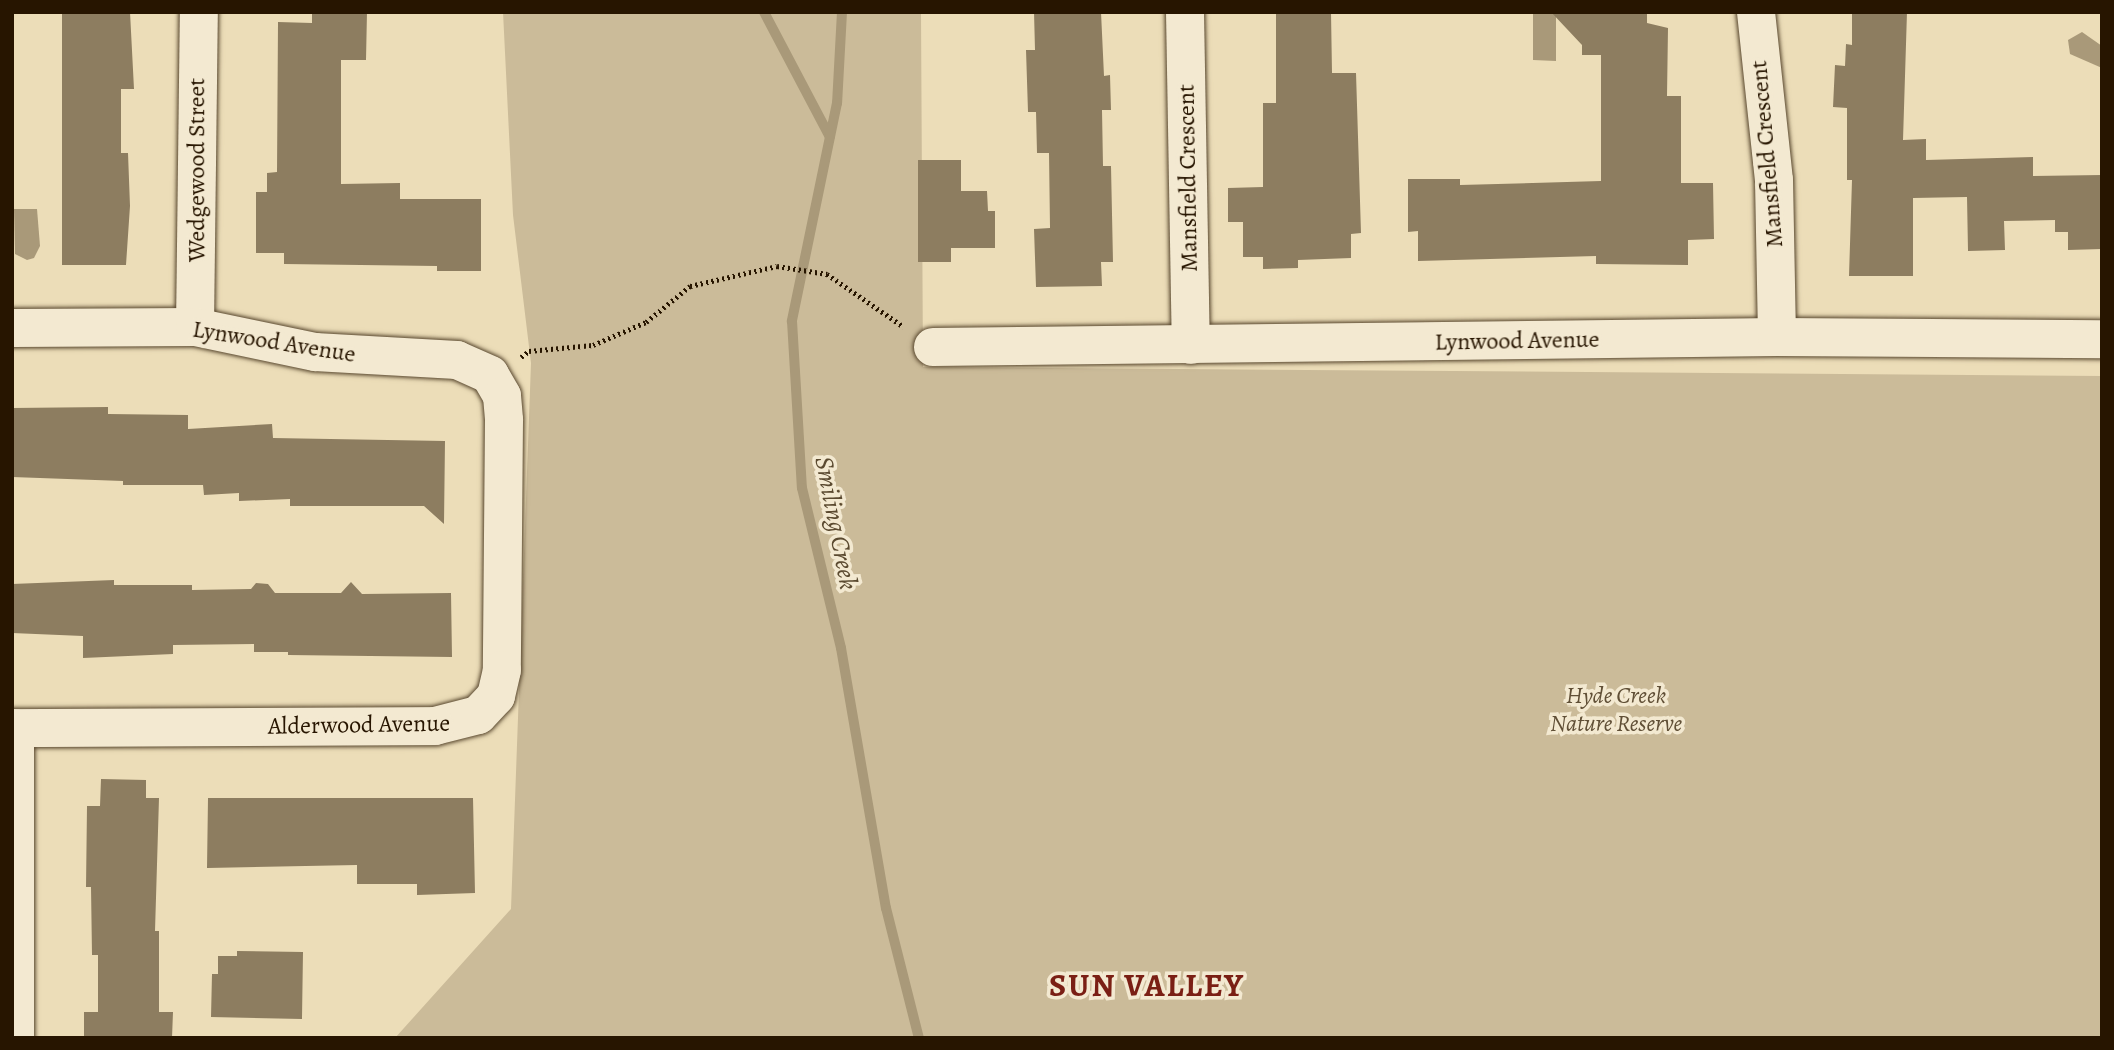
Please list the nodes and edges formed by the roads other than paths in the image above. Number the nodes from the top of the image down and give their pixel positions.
1 (199, 12) edge
2 (1185, 12) edge
3 (1756, 12) edge
4 (195, 327) junction
5 (12, 328) edge
6 (1777, 337) junction
7 (2102, 339) edge
8 (1191, 345) junction
9 (933, 347) road end
10 (489, 375) joint
11 (14, 728) edge
12 (15, 1038) edge

1 - 4 street, Wedgewood Street
2 - 8 street, Mansfield Crescent
3 - 6 street, Mansfield Crescent
4 - 5 street, Lynwood Avenue
4 - 10 street, Lynwood Avenue
6 - 7 street, Lynwood Avenue
6 - 8 street, Lynwood Avenue
8 - 9 street, Lynwood Avenue
10 - 11 street, Alderwood Avenue
11 - 12 street

